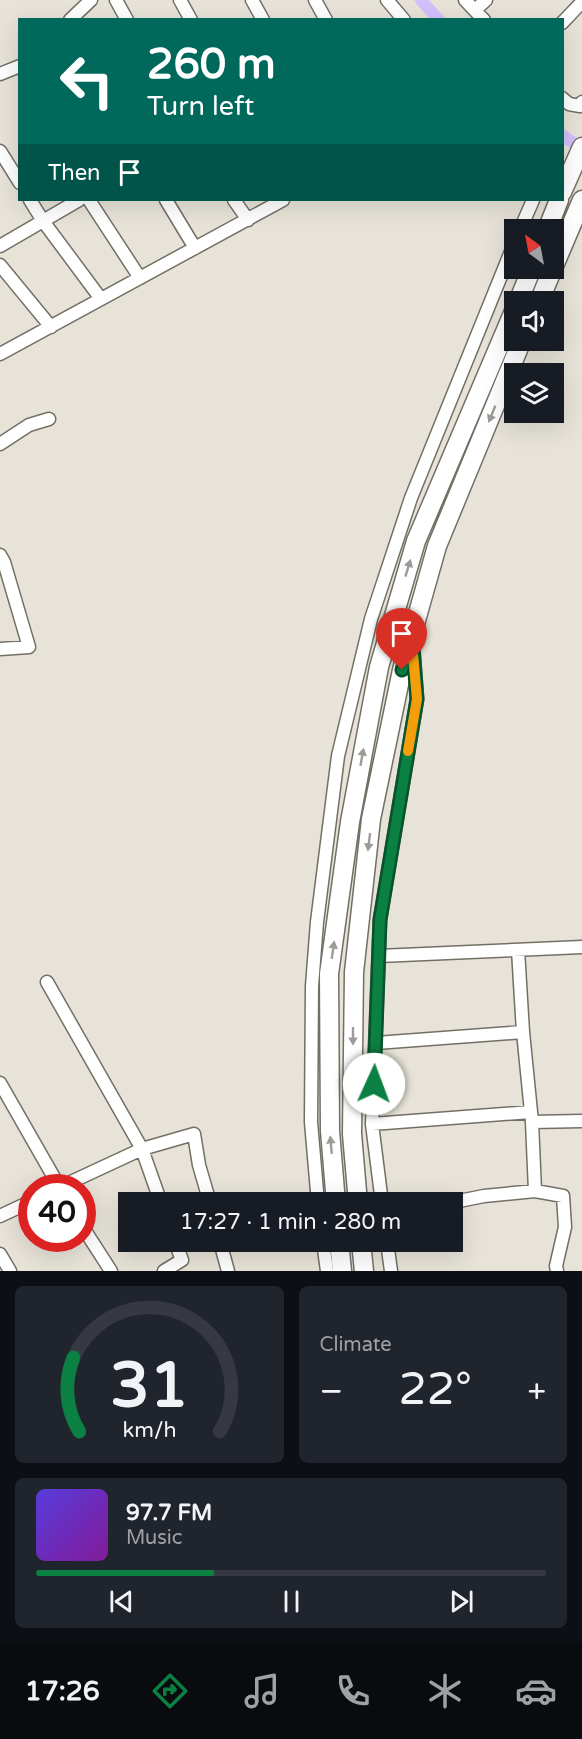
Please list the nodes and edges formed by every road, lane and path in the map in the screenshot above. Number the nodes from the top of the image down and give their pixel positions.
1 (91, 0) edge
2 (116, 0) edge
3 (180, 0) edge
4 (252, 0) edge
5 (315, 0) edge
6 (387, 0) edge
7 (465, 0) edge
8 (486, 0) edge
9 (582, 2) edge
10 (479, 15) edge
11 (72, 18) edge
12 (126, 18) edge
13 (190, 18) edge
14 (262, 18) edge
15 (325, 18) edge
16 (402, 18) edge
17 (564, 21) edge
18 (18, 67) edge
19 (0, 74) edge
20 (564, 100) edge
21 (582, 102) edge
22 (582, 147) edge
23 (0, 152) edge
24 (18, 180) edge
25 (565, 187) edge
26 (582, 200) edge
27 (31, 201) edge
28 (77, 201) edge
29 (90, 201) edge
30 (167, 201) edge
31 (235, 201) edge
32 (281, 201) edge
33 (532, 201) edge
34 (559, 201) edge
35 (524, 219) edge
36 (551, 219) edge
37 (248, 220) junction
38 (43, 221) junction
39 (564, 242) edge
40 (0, 246) edge
41 (195, 248) junction
42 (0, 265) edge
43 (504, 269) edge
44 (140, 278) junction
45 (101, 299) junction
46 (51, 327) junction
47 (504, 334) edge
48 (517, 351) edge
49 (0, 354) edge
50 (49, 419) dead end
51 (0, 444) edge
52 (0, 555) edge
53 (412, 635) junction
54 (0, 649) edge
55 (582, 947) edge
56 (518, 950) junction
57 (379, 956) junction
58 (47, 982) dead end
59 (523, 1032) junction
60 (375, 1043) junction
61 (0, 1083) edge
62 (532, 1117) junction
63 (582, 1121) edge
64 (372, 1125) junction
65 (142, 1149) junction
66 (52, 1174) edge
67 (89, 1174) edge
68 (536, 1191) junction
69 (157, 1192) edge
70 (207, 1192) edge
71 (317, 1192) edge
72 (335, 1192) edge
73 (357, 1192) edge
74 (381, 1192) edge
75 (463, 1200) edge
76 (18, 1208) edge
77 (0, 1216) edge
78 (96, 1248) edge
79 (179, 1252) edge
80 (223, 1252) edge
81 (324, 1252) edge
82 (340, 1252) edge
83 (362, 1252) edge
84 (388, 1252) edge
85 (0, 1254) edge
86 (10, 1271) edge
87 (111, 1271) edge
88 (164, 1271) edge
89 (228, 1271) edge
90 (327, 1271) edge
91 (342, 1271) edge
92 (364, 1271) edge
93 (391, 1271) edge
94 (557, 1271) edge

1 - 11 street
2 - 12 street
3 - 13 street
4 - 14 street
5 - 15 street
6 - 16 street
7 - 10 street
8 - 10 street
9 - 17 street
18 - 19 street
20 - 21 street
22 - 25 highway
23 - 24 street
26 - 39 highway
27 - 38 street
28 - 38 street
29 - 44 street
30 - 41 street
31 - 37 street
32 - 37 street
33 - 35 street
34 - 36 highway
37 - 41 street
38 - 40 street
38 - 45 street
41 - 44 street
42 - 46 street
43 - 71 street
44 - 45 street
45 - 46 street
46 - 49 street
72 -> 47 highway
48 -> 53 highway
50 - 51 street
52 - 54 street
53 - 57 street
53 -> 73 highway
55 - 56 street
56 - 57 street
56 - 59 street
57 - 60 street
58 - 65 street
59 - 60 street
59 - 62 street
60 - 64 street
61 - 66 street
62 - 63 street
62 - 64 street
62 - 68 street
64 - 74 street
65 - 67 street
65 - 69 street
65 - 70 street
68 - 75 street
68 - 94 street
76 - 77 street
78 - 87 street
79 - 88 street
80 - 89 street
81 - 90 street
82 - 91 highway
83 - 92 highway
84 - 93 street
85 - 86 street

